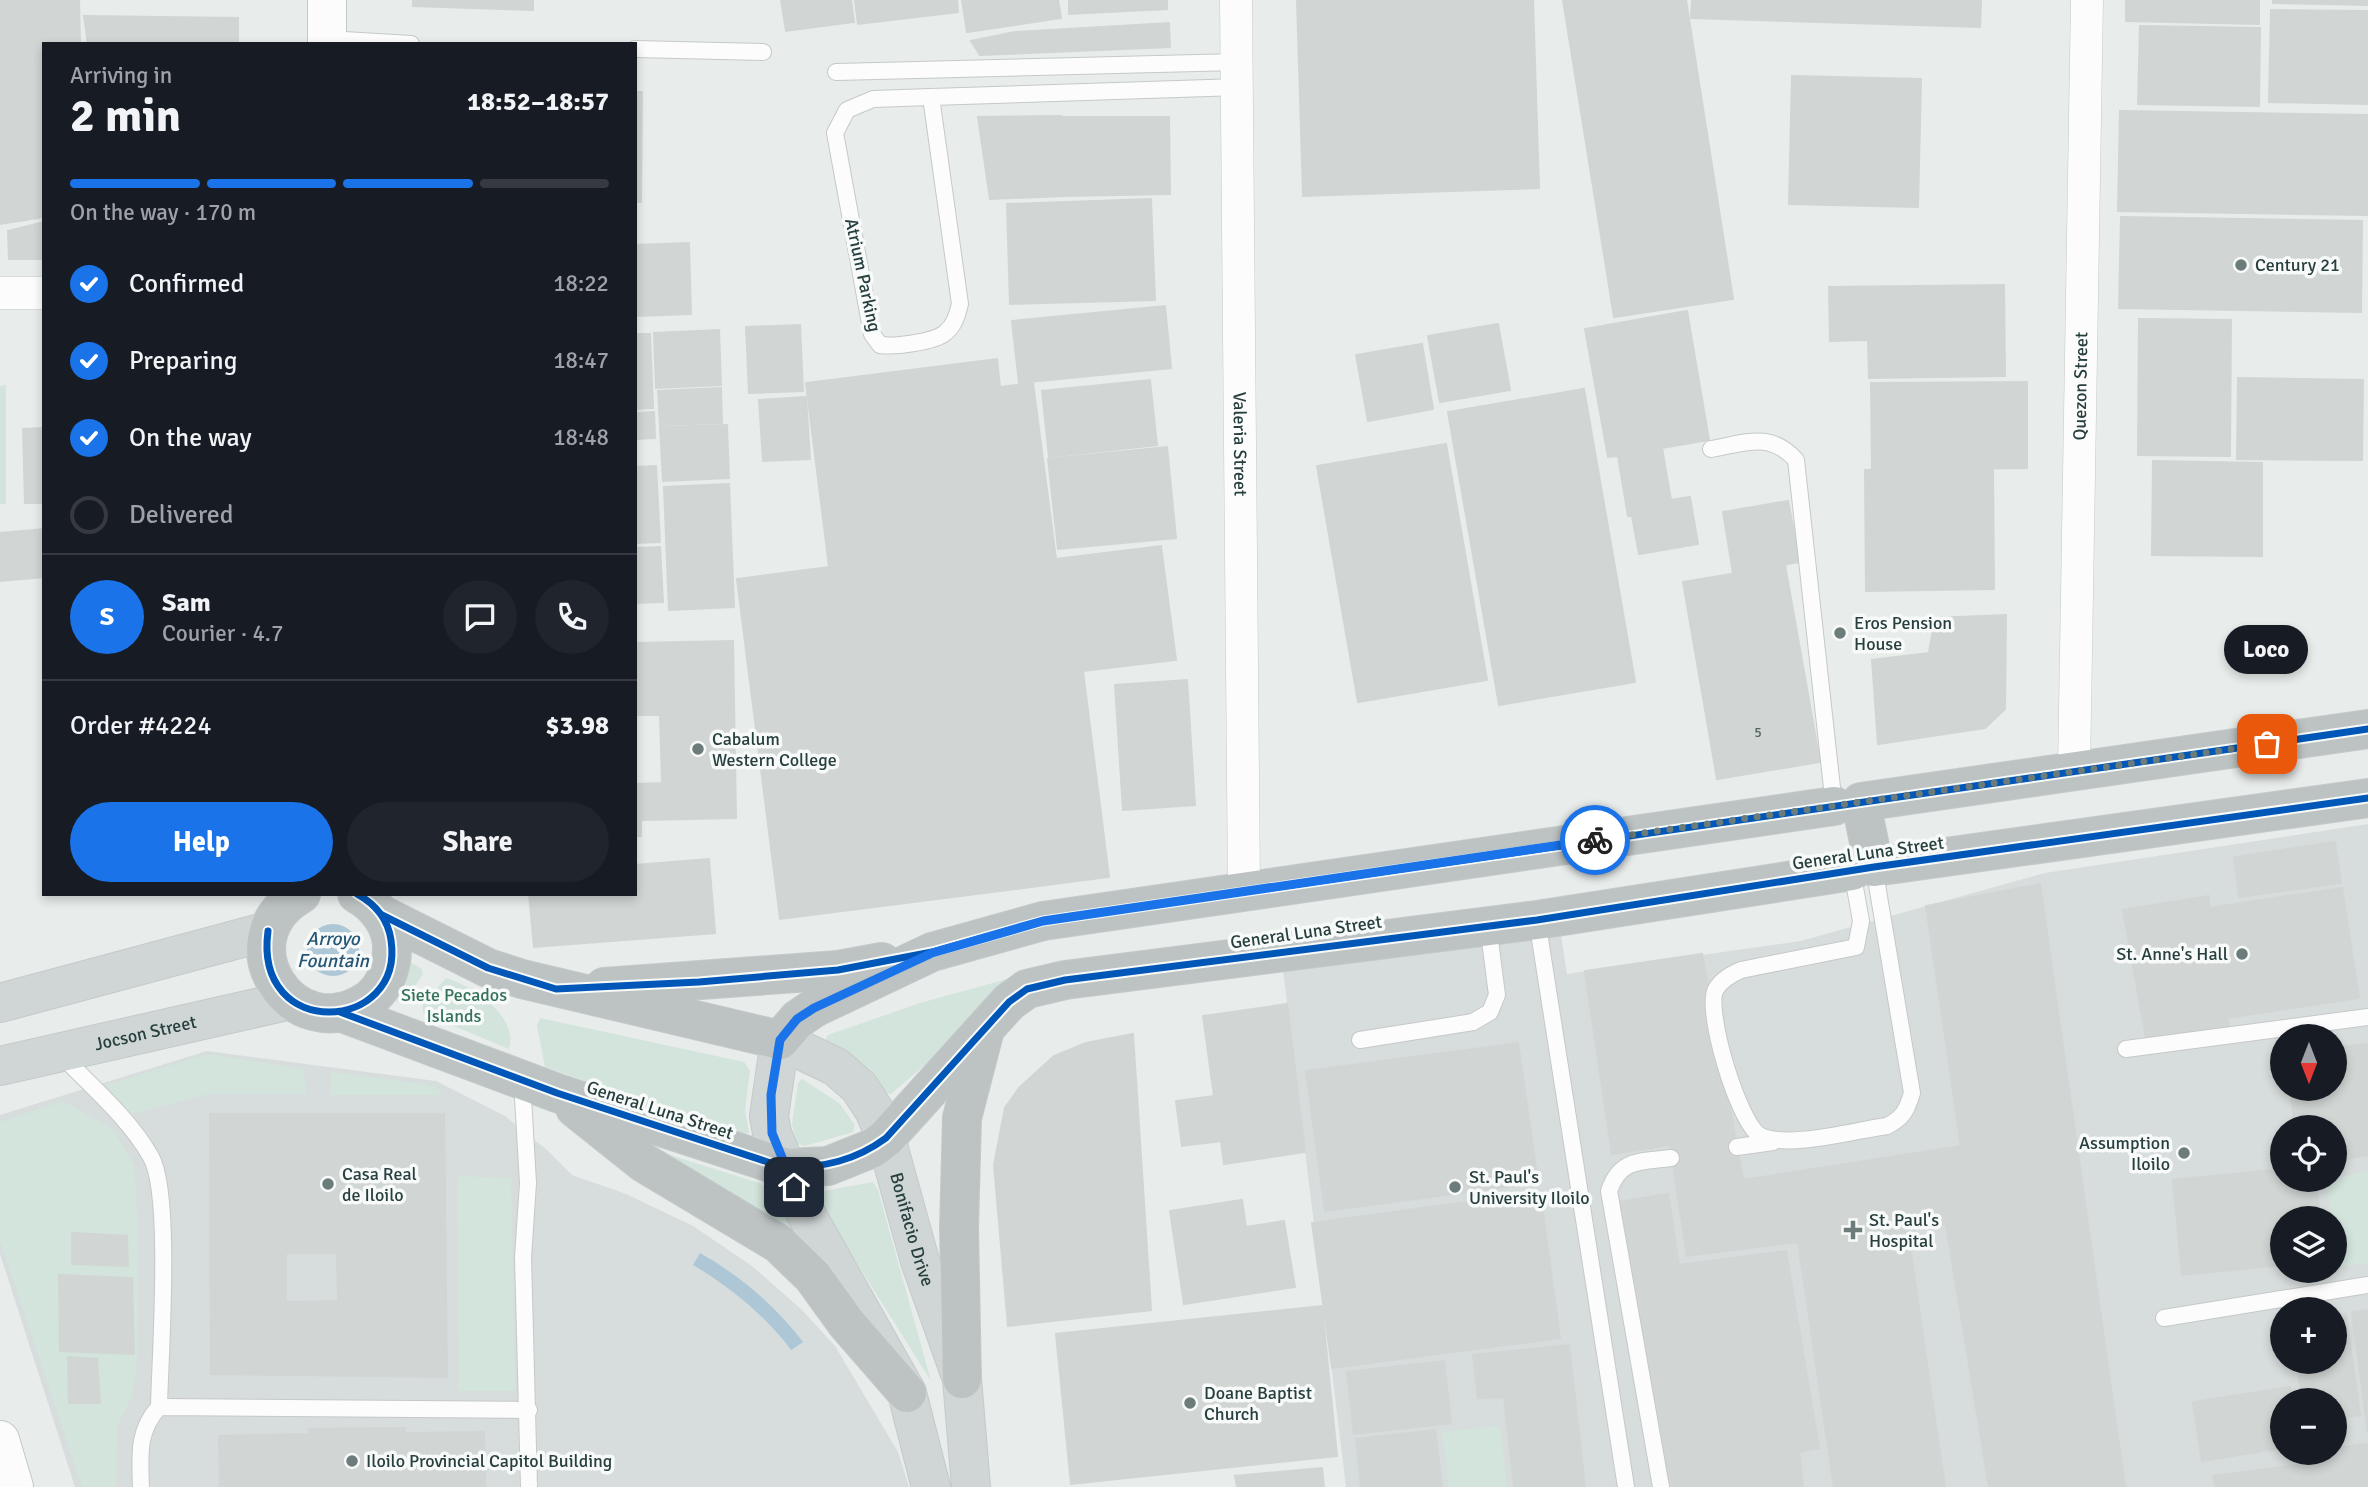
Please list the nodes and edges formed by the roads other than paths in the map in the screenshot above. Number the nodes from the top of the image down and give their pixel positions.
1 (327, 0) edge
2 (1236, 0) edge
3 (2087, 0) edge
4 (327, 41) edge
5 (355, 42) edge
6 (637, 49) edge
7 (763, 52) dead end
8 (836, 72) dead end
9 (1238, 75) junction
10 (931, 97) junction
11 (0, 293) edge
12 (42, 293) edge
13 (1711, 449) dead end
14 (2368, 729) edge
15 (2074, 771) junction
16 (2368, 797) edge
17 (1847, 804) junction
18 (1863, 869) junction
19 (1244, 889) junction
20 (368, 901) edge
21 (283, 909) edge
22 (1537, 920) junction
23 (1488, 925) junction
24 (932, 953) junction
25 (556, 989) junction
26 (291, 1000) junction
27 (0, 1003) edge
28 (340, 1012) junction
29 (2368, 1017) edge
30 (985, 1027) junction
31 (780, 1040) junction
32 (1360, 1040) dead end
33 (2126, 1049) dead end
34 (58, 1052) junction
35 (0, 1066) edge
36 (539, 1087) junction
37 (886, 1138) junction
38 (1782, 1141) junction
39 (1737, 1147) dead end
40 (1671, 1158) dead end
41 (786, 1168) junction
42 (2368, 1286) edge
43 (2164, 1318) dead end
44 (962, 1379) junction
45 (907, 1393) junction
46 (159, 1407) junction
47 (529, 1410) junction
48 (0, 1440) edge
49 (15, 1487) edge
50 (141, 1487) edge
51 (529, 1487) edge
52 (931, 1487) edge
53 (971, 1487) edge
54 (1626, 1487) edge
55 (1661, 1487) edge

1 - 4 main road
2 - 9 street, Valeria Street
3 - 15 street, Quezon Street
4 - 5 lane
6 - 7 lane
8 - 9 lane
9 - 10 lane, Atrium Parking
9 - 19 street, Valeria Street
10 - 10 lane, Atrium Parking
11 - 12 street
13 - 17 lane
14 - 15 highway
15 - 17 highway
16 - 18 highway, General Luna Street
17 - 18 highway
17 - 19 highway
18 - 22 highway, General Luna Street
18 - 38 lane
18 - 38 lane
19 - 24 highway
20 - 25 highway
20 - 28 highway
21 - 26 highway
21 - 27 main road
22 - 23 highway, General Luna Street
22 - 54 lane
23 - 30 highway, General Luna Street
23 - 32 lane
24 - 25 highway
24 - 31 highway
25 - 31 highway
26 - 28 highway, General Luna Street
26 - 34 main road, Jocson Street
28 - 36 highway, General Luna Street
29 - 33 lane
30 - 37 highway, General Luna Street
30 - 44 highway
31 - 37 main road, Bonifacio Drive
31 - 41 main road
34 - 35 main road, Jocson Street
34 - 46 lane
36 - 41 highway, General Luna Street
36 - 45 highway
36 - 47 lane
37 - 41 highway, General Luna Street
37 - 44 main road, Bonifacio Drive
38 - 39 lane
40 - 55 lane
41 - 45 main road
42 - 43 lane
44 - 53 main road, Bonifacio Drive
45 - 52 main road
46 - 47 lane
46 - 50 lane
47 - 51 lane
48 - 49 main road

